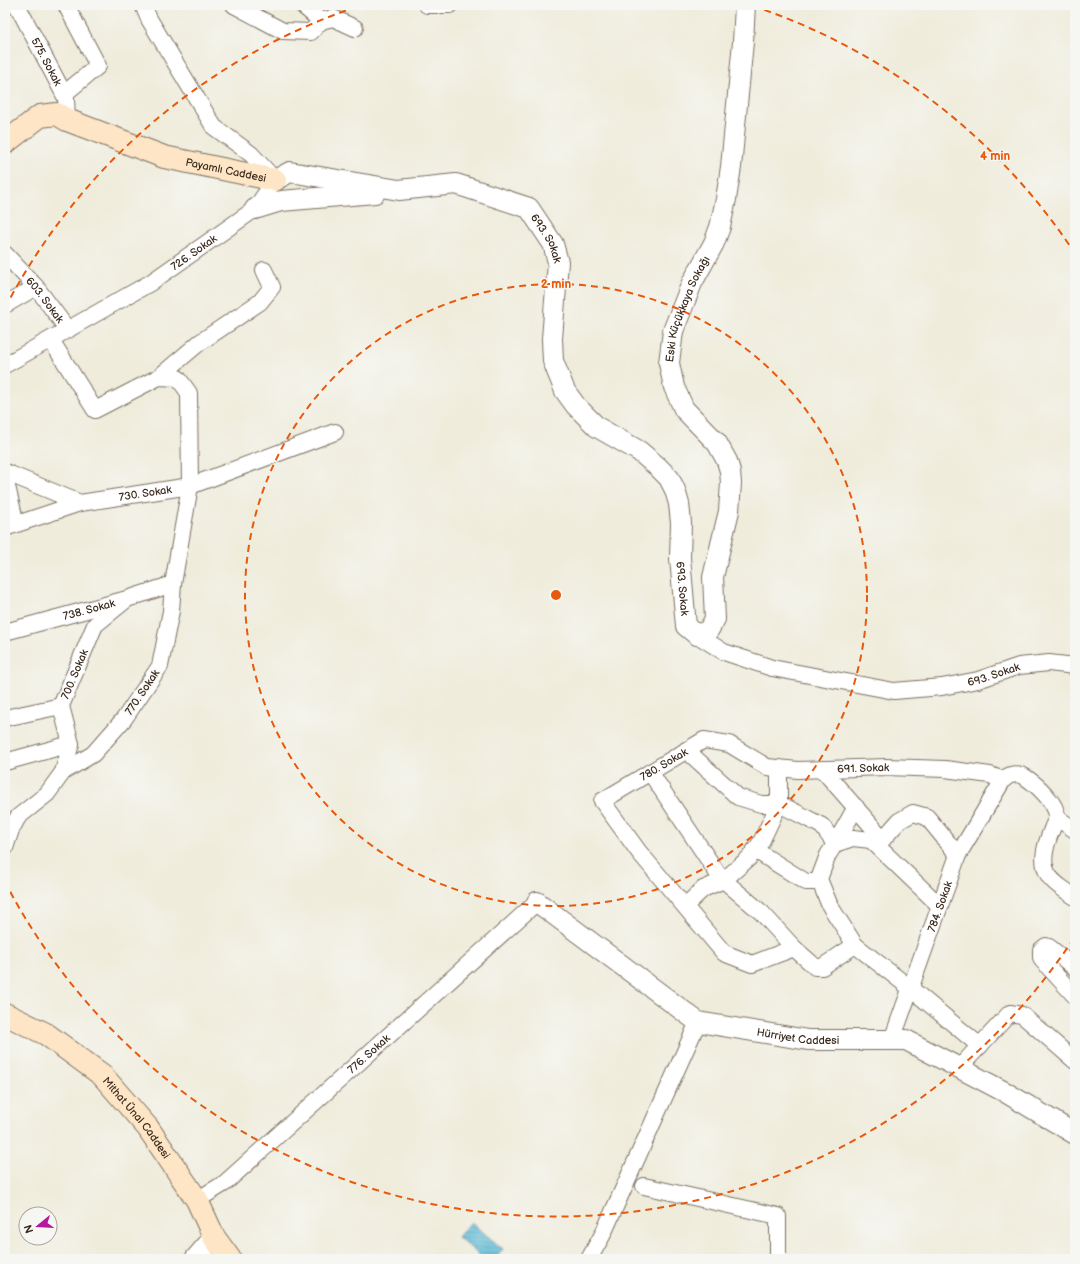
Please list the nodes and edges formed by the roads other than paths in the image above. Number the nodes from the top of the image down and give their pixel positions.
1 (18, 5) edge
2 (66, 5) edge
3 (143, 5) edge
4 (234, 5) edge
5 (302, 5) edge
6 (428, 5) edge
7 (450, 5) edge
8 (745, 5) edge
9 (321, 21) junction
10 (354, 28) dead end
11 (64, 94) junction
12 (67, 120) junction
13 (6, 140) edge
14 (275, 180) junction
15 (399, 190) junction
16 (529, 208) joint
17 (255, 209) junction
18 (5, 254) edge
19 (264, 270) dead end
20 (36, 287) junction
21 (5, 305) edge
22 (68, 330) junction
23 (51, 340) junction
24 (5, 365) edge
25 (159, 377) junction
26 (335, 432) dead end
27 (5, 472) edge
28 (5, 478) edge
29 (190, 486) junction
30 (80, 503) junction
31 (10, 526) edge
32 (173, 584) junction
33 (127, 599) junction
34 (5, 632) edge
35 (697, 635) junction
36 (1075, 666) edge
37 (61, 706) junction
38 (5, 718) edge
39 (71, 744) junction
40 (729, 744) joint
41 (686, 750) junction
42 (5, 762) edge
43 (779, 768) junction
44 (822, 769) junction
45 (63, 772) junction
46 (650, 772) junction
47 (1003, 780) junction
48 (779, 804) junction
49 (856, 807) junction
50 (12, 818) edge
51 (1057, 818) junction
52 (1075, 830) edge
53 (877, 839) junction
54 (835, 844) junction
55 (5, 848) edge
56 (755, 850) junction
57 (958, 855) junction
58 (819, 879) junction
59 (724, 880) junction
60 (1075, 897) edge
61 (537, 902) joint
62 (685, 906) junction
63 (940, 906) junction
64 (854, 945) junction
65 (794, 948) junction
66 (1075, 968) edge
67 (910, 988) junction
68 (1075, 996) edge
69 (5, 1014) edge
70 (698, 1022) junction
71 (892, 1040) junction
72 (980, 1046) junction
73 (1075, 1062) edge
74 (959, 1068) junction
75 (1075, 1134) edge
76 (644, 1186) dead end
77 (197, 1200) junction
78 (214, 1237) junction
79 (195, 1259) edge
80 (230, 1259) edge
81 (589, 1259) edge
82 (778, 1259) edge

1 - 11 street, 575. Sokak
2 - 11 street
3 - 14 street
4 - 9 street
5 - 9 street
6 - 7 street
8 - 35 street, Eski Küçükkaya Sokağı
9 - 10 street
11 - 12 street, 575. Sokak
12 - 13 main road, Payamlı Caddesi
12 - 14 main road, Payamlı Caddesi
14 - 15 street, Payamlı Caddesi
14 - 17 street
15 - 16 street, Payamlı Caddesi
15 - 17 street, 726. Sokak
16 - 35 street, 693. Sokak
17 - 22 street, 726. Sokak
18 - 20 street, 603. Sokak
19 - 25 street
20 - 21 street
20 - 22 street, 603. Sokak
22 - 23 street, 726. Sokak
23 - 24 street, 726. Sokak
23 - 25 street
25 - 29 street
26 - 29 street
27 - 30 street
28 - 31 street
29 - 30 street, 730. Sokak
29 - 32 street, 730. Sokak
30 - 31 street, 730. Sokak
32 - 33 street, 738. Sokak
32 - 45 street, 770. Sokak
33 - 34 street, 738. Sokak
33 - 37 street, 700. Sokak
35 - 36 street, 693. Sokak
37 - 38 street
37 - 39 street, 700. Sokak
39 - 42 street
39 - 45 street
40 - 41 street, 780. Sokak
40 - 43 street, 691. Sokak
41 - 46 street, 780. Sokak
41 - 48 street
43 - 44 street, 691. Sokak
43 - 48 street
44 - 47 street, 691. Sokak
44 - 49 street
45 - 50 street
46 - 59 street
46 - 62 street, 780. Sokak
47 - 51 street
47 - 57 street, 784. Sokak
48 - 54 street
48 - 56 street
49 - 53 street
49 - 54 street
50 - 55 street
51 - 52 street
51 - 60 street
53 - 54 street
53 - 57 street
53 - 63 street
54 - 58 street
56 - 58 street
56 - 59 street
57 - 63 street, 784. Sokak
58 - 64 street
59 - 62 street
59 - 65 street
61 - 70 street, Hürriyet Caddesi
61 - 77 street, 776. Sokak
62 - 65 street
63 - 67 street, 784. Sokak
64 - 65 street
64 - 67 street
66 - 68 street
67 - 71 street, 784. Sokak
67 - 72 street
69 - 77 main road, Mithat Ünal Caddesi
70 - 71 street, Hürriyet Caddesi
70 - 81 street
71 - 74 street, Hürriyet Caddesi
72 - 73 street
72 - 74 street
74 - 75 street, Hürriyet Caddesi
76 - 82 street
77 - 78 main road, Mithat Ünal Caddesi
78 - 79 street
78 - 80 main road, Mithat Ünal Caddesi

